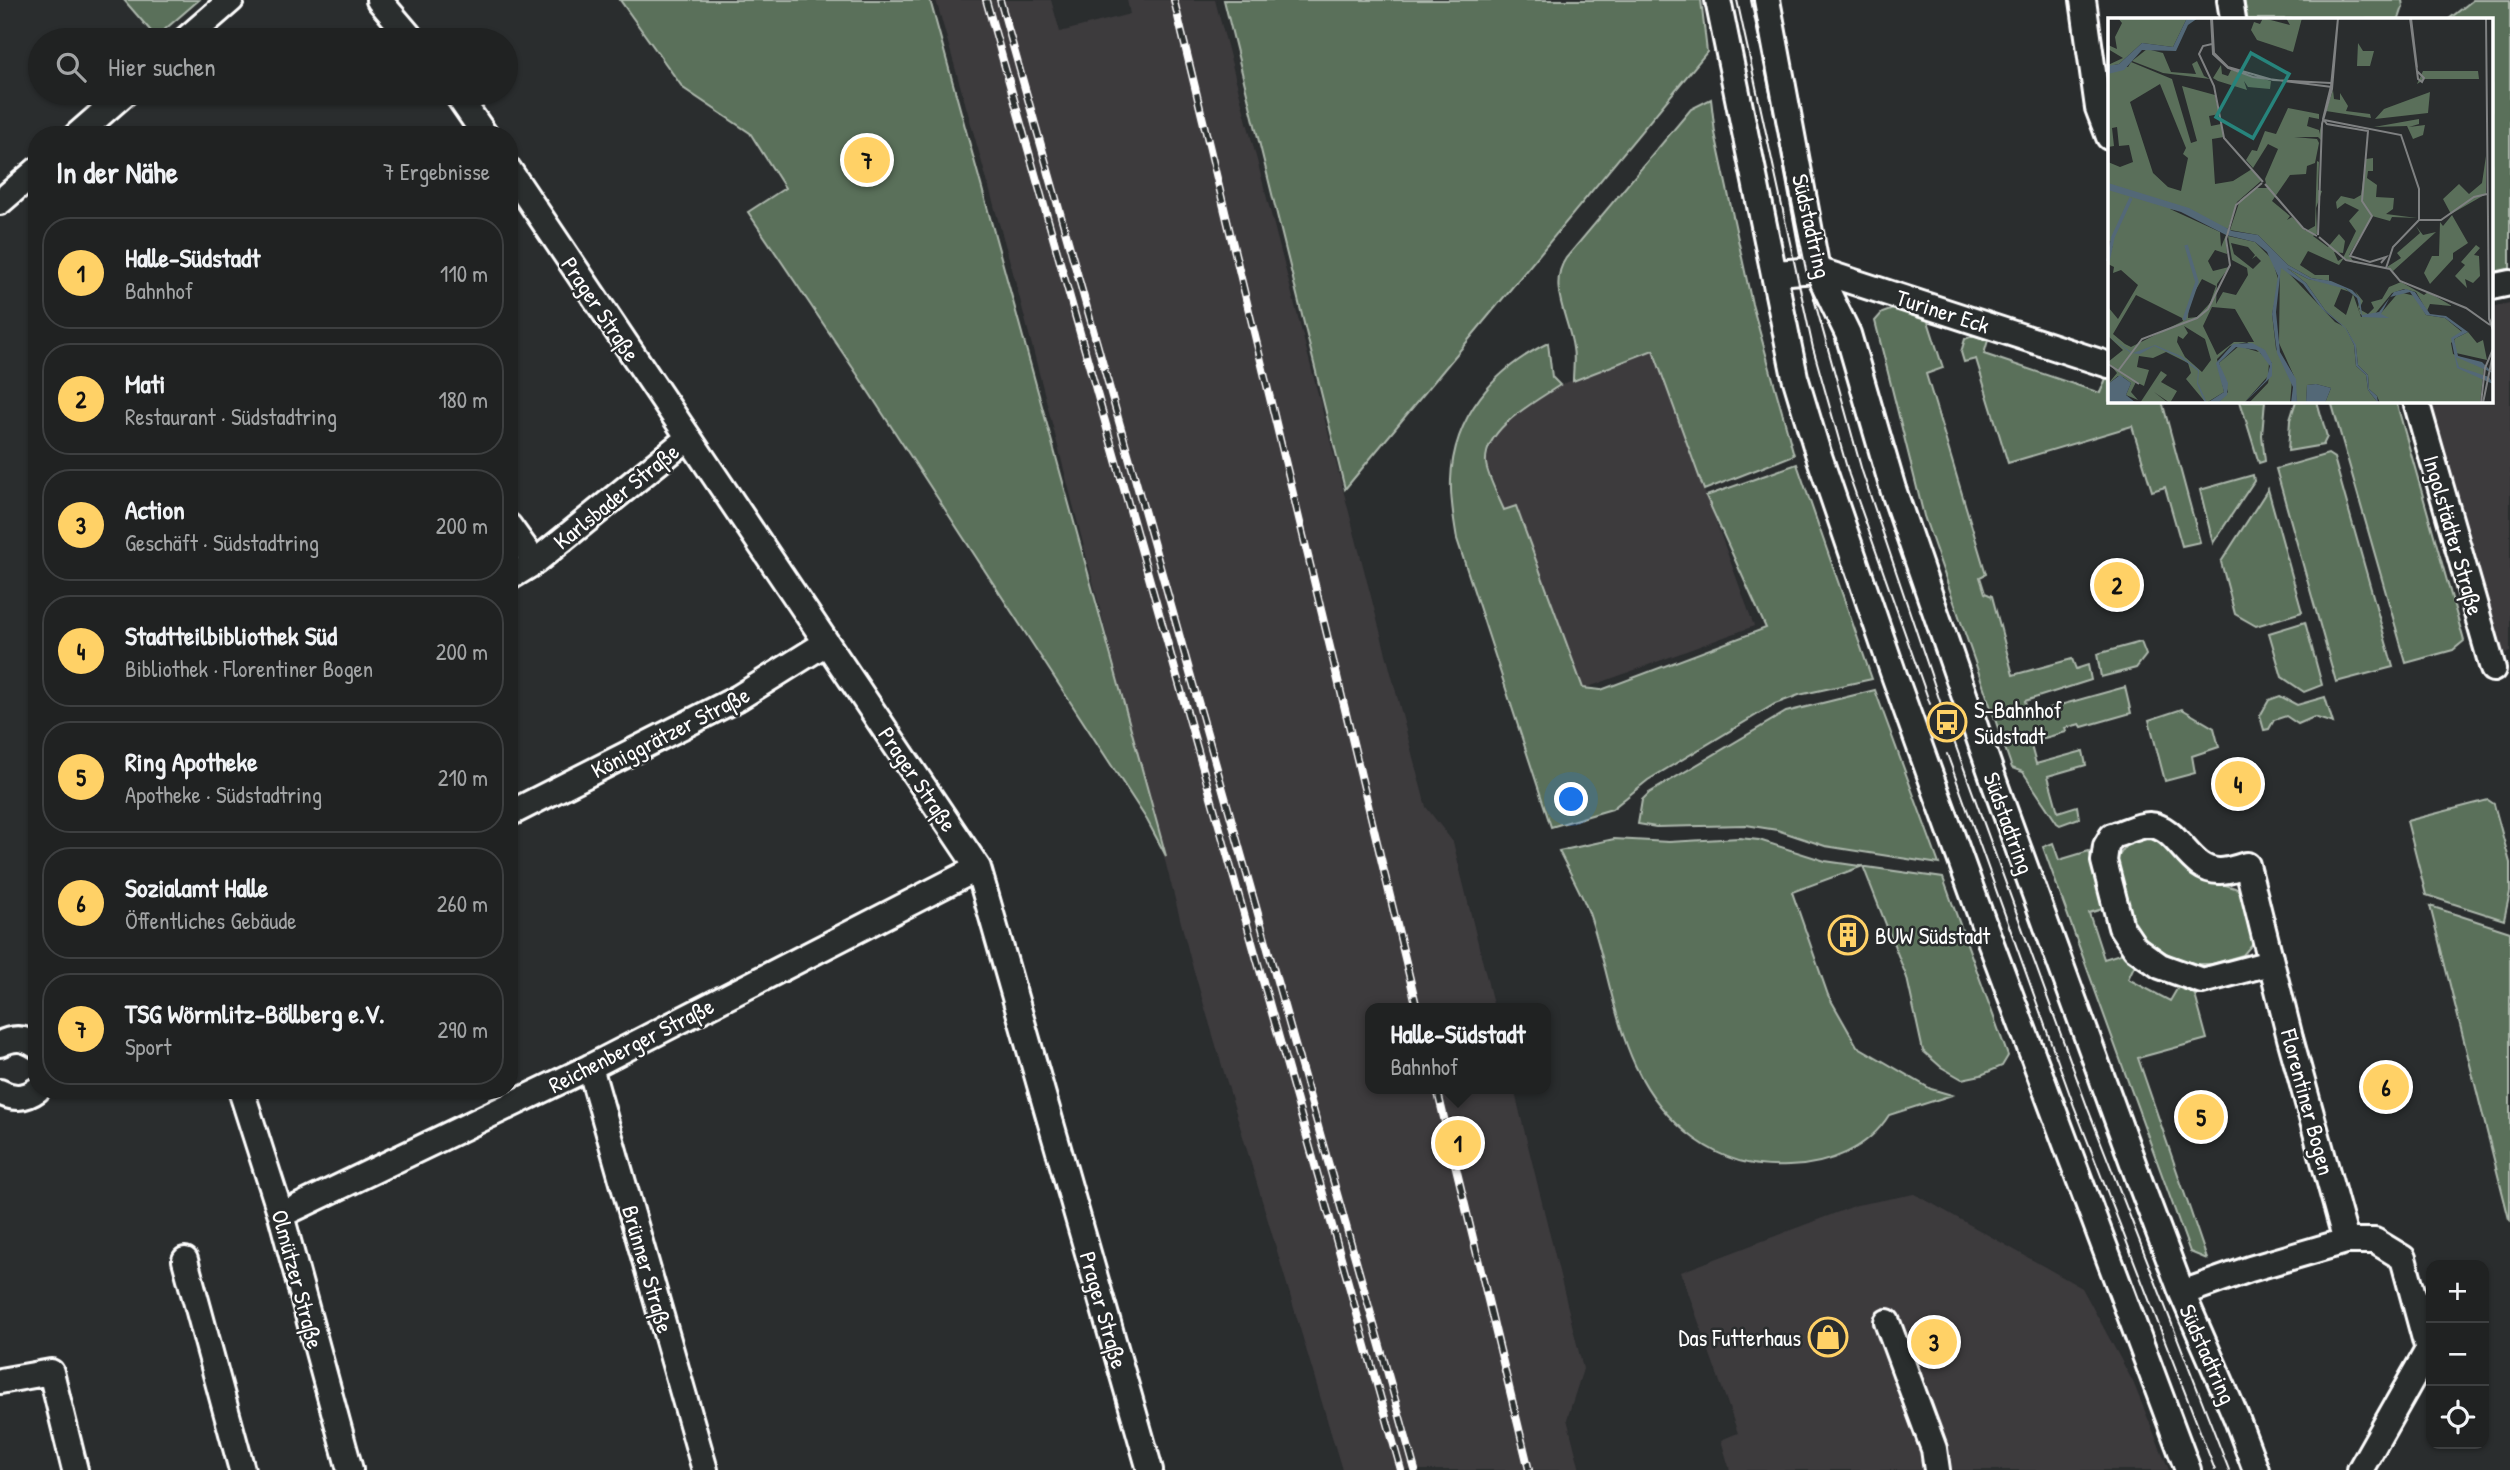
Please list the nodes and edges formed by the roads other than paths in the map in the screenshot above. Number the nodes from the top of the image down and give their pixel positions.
1 (231, 0) edge
2 (379, 0) edge
3 (1718, 0) edge
4 (1767, 0) edge
5 (2083, 0) edge
6 (2230, 0) edge
7 (2233, 18) edge
8 (199, 28) edge
9 (404, 28) edge
10 (111, 105) edge
11 (464, 105) edge
12 (87, 126) edge
13 (479, 126) edge
14 (2108, 134) edge
15 (28, 178) edge
16 (518, 190) edge
17 (0, 202) edge
18 (1817, 270) junction
19 (1775, 272) junction
20 (2510, 283) edge
21 (2492, 287) edge
22 (2108, 365) edge
23 (2416, 402) edge
24 (687, 439) junction
25 (518, 538) edge
26 (535, 562) junction
27 (518, 572) edge
28 (826, 643) junction
29 (2493, 669) dead end
30 (518, 809) edge
31 (978, 868) junction
32 (2270, 963) junction
33 (28, 1041) edge
34 (0, 1044) edge
35 (590, 1067) junction
36 (0, 1091) edge
37 (28, 1094) edge
38 (244, 1099) edge
39 (281, 1215) junction
40 (2346, 1241) junction
41 (185, 1260) dead end
42 (2182, 1293) junction
43 (1887, 1322) dead end
44 (0, 1381) edge
45 (75, 1470) edge
46 (242, 1470) edge
47 (350, 1470) edge
48 (705, 1470) edge
49 (1150, 1470) edge
50 (1937, 1470) edge
51 (2188, 1470) edge
52 (2256, 1470) edge
53 (2360, 1470) edge

1 - 8 street
2 - 9 street
3 - 19 street, Südstadtring
4 - 18 street, Südstadtring
5 - 14 street
6 - 7 street
10 - 12 street
11 - 13 street
15 - 17 street
16 - 24 street, Prager Straße
18 - 19 street, Turiner Eck
18 - 22 street, Turiner Eck
18 - 42 street, Südstadtring
19 - 51 street, Südstadtring
20 - 21 street
23 - 29 street, Ingolstädter Straße
24 - 26 street, Karlsbader Straße
24 - 28 street, Prager Straße
25 - 26 street
26 - 27 street, Karlsbader Straße
28 - 30 street, Königgrätzer Straße
28 - 31 street, Prager Straße
31 - 35 street, Reichenberger Straße
31 - 49 street, Prager Straße
32 - 32 street, Florentiner Bogen
32 - 40 street, Florentiner Bogen
33 - 34 street
35 - 39 street, Reichenberger Straße
35 - 48 street, Brünner Straße
36 - 37 street
38 - 39 street, Olmützer Straße
39 - 47 street, Olmützer Straße
40 - 42 street
40 - 53 street
41 - 46 street
42 - 52 street, Südstadtring
43 - 50 street
44 - 45 street

